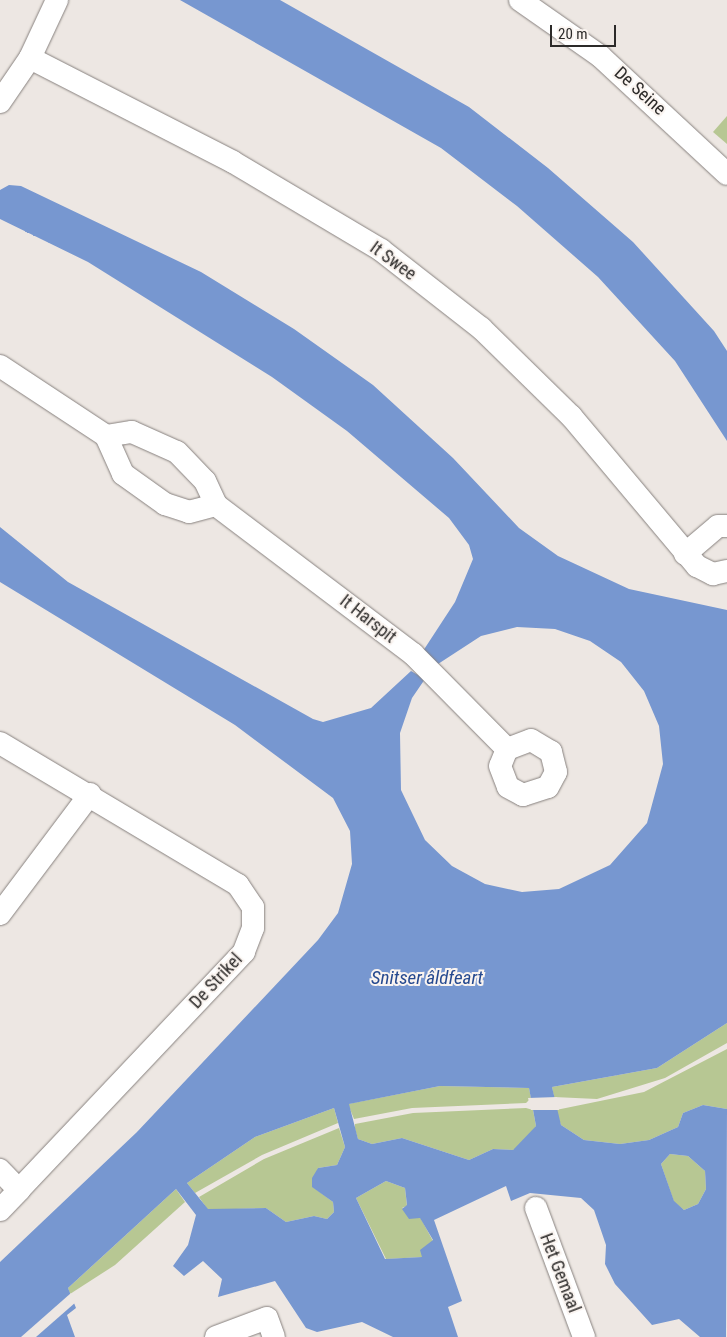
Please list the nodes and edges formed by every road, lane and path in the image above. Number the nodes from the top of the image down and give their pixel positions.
1 (57, 0) edge
2 (520, 0) edge
3 (30, 58) junction
4 (0, 102) edge
5 (727, 174) edge
6 (0, 366) edge
7 (106, 436) junction
8 (216, 505) junction
9 (727, 526) edge
10 (684, 554) junction
11 (727, 571) edge
12 (0, 743) edge
13 (507, 749) dead end
14 (90, 794) junction
15 (0, 914) edge
16 (0, 1170) edge
17 (19, 1190) junction
18 (536, 1208) dead end
19 (0, 1210) edge
20 (216, 1337) edge
21 (274, 1337) edge
22 (584, 1337) edge

1 - 3 street
2 - 5 street, De Seine
3 - 4 street
3 - 10 street, It Swee
6 - 7 street
7 - 8 street, It Harspit
7 - 8 street
8 - 13 street, It Harspit
9 - 10 street
10 - 11 street, It Swee
12 - 14 street, De Strikel
14 - 15 street
14 - 17 street, De Strikel
16 - 17 street
17 - 19 street, De Strikel
18 - 22 street, Het Gemaal
20 - 21 street

